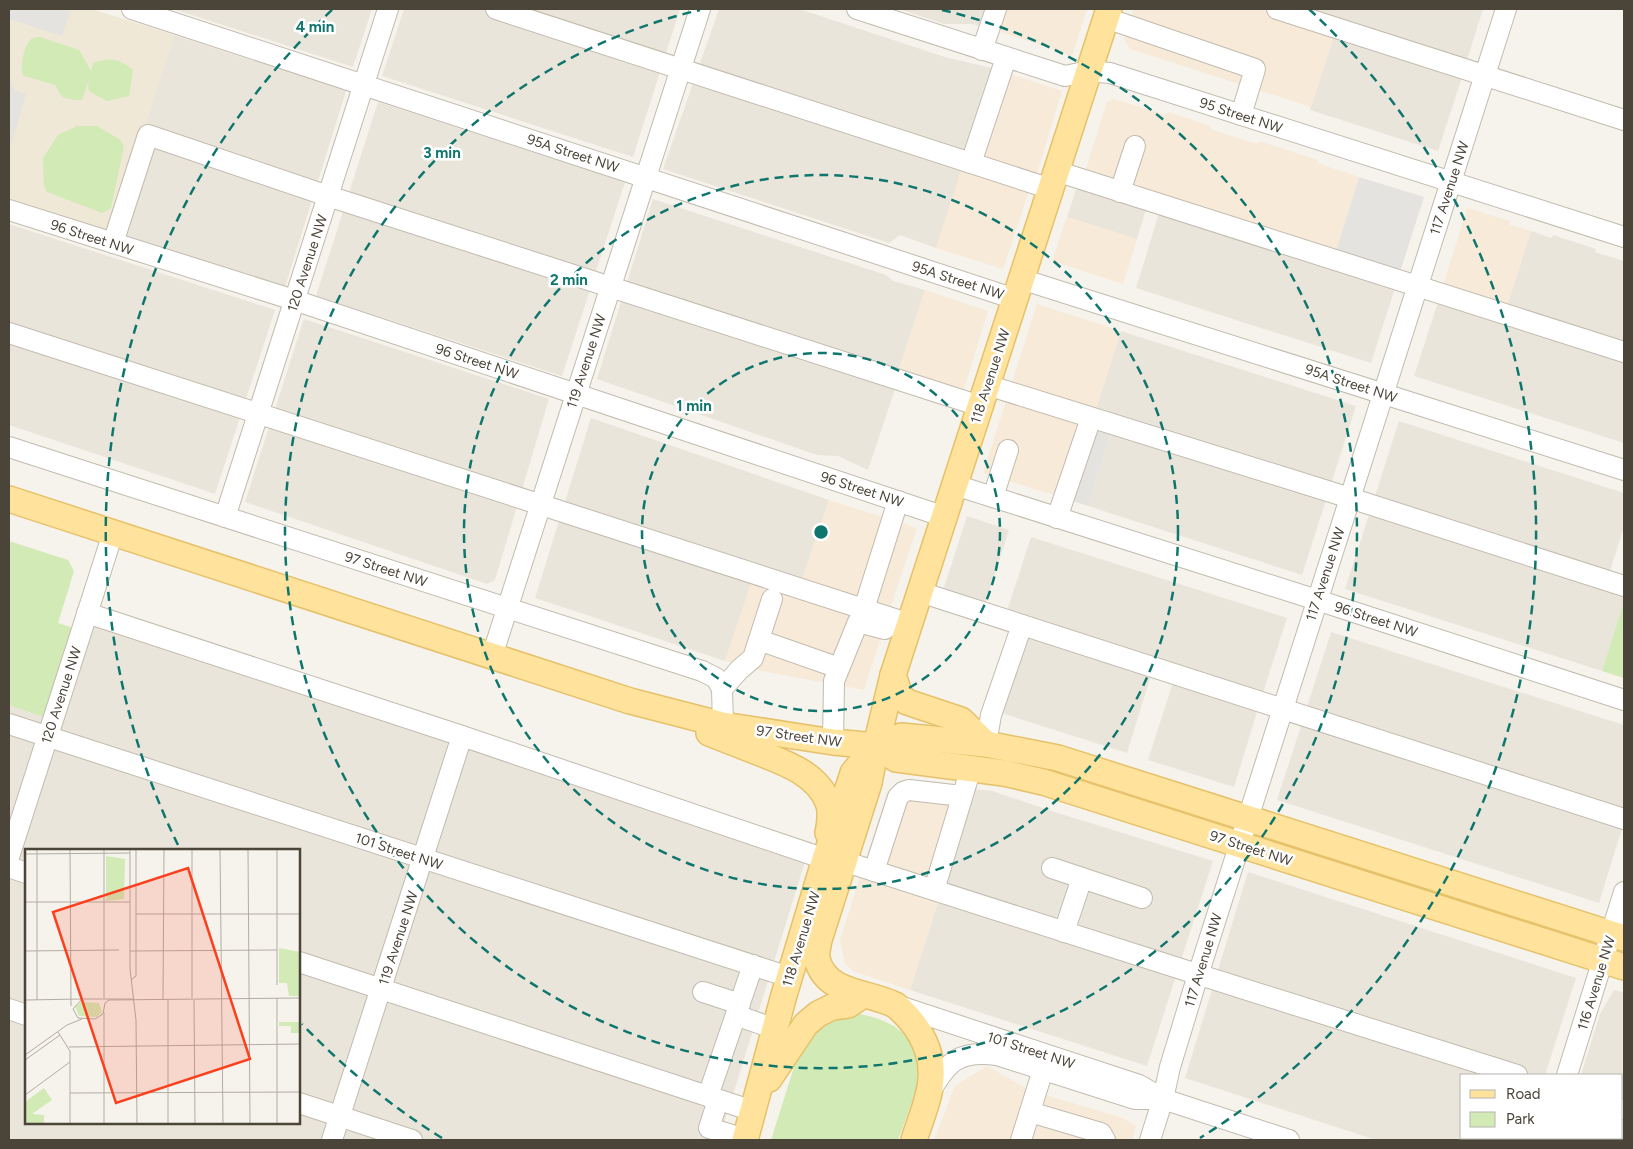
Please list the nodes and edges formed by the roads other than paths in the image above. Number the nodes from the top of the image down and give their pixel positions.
1 (132, 9) edge
2 (388, 9) edge
3 (496, 9) edge
4 (700, 9) edge
5 (857, 9) edge
6 (996, 9) edge
7 (1277, 9) edge
8 (1506, 9) edge
9 (1108, 14) edge
10 (982, 50) junction
11 (1006, 58) junction
12 (680, 70) junction
13 (1089, 71) junction
14 (1485, 75) junction
15 (364, 85) junction
16 (1240, 115) junction
17 (1624, 120) edge
18 (1135, 146) dead end
19 (972, 163) junction
20 (646, 177) junction
21 (1054, 180) junction
22 (1450, 181) junction
23 (1120, 192) junction
24 (328, 196) junction
25 (9, 210) edge
26 (1624, 237) edge
27 (113, 243) junction
28 (1418, 285) junction
29 (610, 287) junction
30 (1018, 289) junction
31 (294, 300) junction
32 (9, 333) edge
33 (1624, 352) edge
34 (571, 392) junction
35 (1382, 393) junction
36 (984, 395) junction
37 (258, 413) junction
38 (1091, 418) junction
39 (9, 447) edge
40 (1008, 450) dead end
41 (1624, 470) edge
42 (955, 485) junction
43 (993, 497) junction
44 (1350, 498) junction
45 (9, 499) edge
46 (898, 501) junction
47 (542, 504) junction
48 (225, 517) junction
49 (945, 517) junction
50 (1057, 518) junction
51 (113, 533) junction
52 (1624, 586) edge
53 (920, 592) junction
54 (772, 598) dead end
55 (1317, 600) junction
56 (508, 608) junction
57 (864, 609) junction
58 (88, 613) junction
59 (1022, 625) junction
60 (908, 629) junction
61 (759, 640) junction
62 (492, 656) junction
63 (839, 668) junction
64 (893, 674) junction
65 (722, 689) junction
66 (1624, 700) edge
67 (630, 701) junction
68 (1282, 709) junction
69 (9, 724) edge
70 (723, 725) junction
71 (462, 736) junction
72 (48, 737) junction
73 (834, 742) junction
74 (986, 744) junction
75 (876, 746) junction
76 (971, 768) junction
77 (962, 796) junction
78 (1248, 819) junction
79 (1624, 819) edge
80 (1240, 845) junction
81 (9, 857) edge
82 (424, 859) junction
83 (834, 860) junction
84 (9, 867) edge
85 (1052, 868) dead end
86 (874, 871) junction
87 (25, 873) edge
88 (1082, 878) junction
89 (934, 890) junction
90 (1624, 892) edge
91 (1142, 898) dead end
92 (1064, 932) junction
93 (1618, 936) edge
94 (300, 962) edge
95 (1614, 963) edge
96 (753, 965) junction
97 (1198, 975) junction
98 (789, 977) junction
99 (382, 989) junction
100 (703, 992) dead end
101 (863, 995) junction
102 (896, 1006) junction
103 (9, 1009) edge
104 (738, 1009) junction
105 (25, 1015) edge
106 (775, 1029) junction
107 (1043, 1070) junction
108 (1514, 1074) edge
109 (1567, 1074) edge
110 (713, 1098) junction
111 (927, 1098) junction
112 (1163, 1099) junction
113 (756, 1102) junction
114 (300, 1103) edge
115 (1030, 1112) junction
116 (340, 1117) junction
117 (332, 1140) edge
118 (412, 1140) edge
119 (745, 1140) edge
120 (914, 1140) edge
121 (1021, 1140) edge
122 (1105, 1140) edge
123 (1150, 1140) edge
124 (1289, 1140) edge

1 - 15 street, 95A Street NW
2 - 15 street, 120 Avenue NW
3 - 12 street
4 - 12 street, 119 Avenue NW
5 - 10 street, 95 Street NW
6 - 10 street
7 - 14 street
8 - 14 street, 117 Avenue NW
9 - 13 main road, 118 Avenue NW
9 - 16 street
10 - 11 street, 95 Street NW
11 - 13 street, 95 Street NW
11 - 19 street
12 - 19 street
12 - 20 street, 119 Avenue NW
13 - 16 street, 95 Street NW
13 - 21 main road, 118 Avenue NW
14 - 17 street
14 - 22 street, 117 Avenue NW
15 - 20 street, 95A Street NW
15 - 24 street, 120 Avenue NW
16 - 22 street, 95 Street NW
18 - 23 street
19 - 21 street
20 - 29 street, 119 Avenue NW
20 - 30 street, 95A Street NW
21 - 23 street
21 - 30 main road, 118 Avenue NW
22 - 26 street, 95 Street NW
22 - 28 street, 117 Avenue NW
23 - 28 street
24 - 27 street
24 - 29 street
24 - 31 street, 120 Avenue NW
25 - 27 street, 96 Street NW
27 - 31 street, 96 Street NW
28 - 33 street
28 - 35 street, 117 Avenue NW
29 - 34 street, 119 Avenue NW
29 - 36 street
30 - 35 street, 95A Street NW
30 - 36 main road, 118 Avenue NW
31 - 34 street, 96 Street NW
31 - 37 street, 120 Avenue NW
32 - 37 street
34 - 46 street, 96 Street NW
34 - 47 street, 119 Avenue NW
35 - 41 street, 95A Street NW
35 - 44 street, 117 Avenue NW
36 - 38 street
36 - 42 main road, 118 Avenue NW
37 - 47 street
37 - 48 street, 120 Avenue NW
38 - 44 street
38 - 50 street
39 - 48 street, 97 Street NW
40 - 43 street
42 - 43 street, 96 Street NW
42 - 49 main road, 118 Avenue NW
43 - 50 street, 96 Street NW
44 - 52 street
44 - 55 street, 117 Avenue NW
45 - 51 main road, 97 Street NW
46 - 49 street, 96 Street NW
46 - 57 street
47 - 56 street, 119 Avenue NW
47 - 57 street
48 - 56 street, 97 Street NW
49 - 53 main road, 118 Avenue NW
50 - 55 street, 96 Street NW
51 - 58 street, 120 Avenue NW
51 - 62 main road, 97 Street NW
53 - 59 street
53 - 60 main road, 118 Avenue NW
54 - 61 street
55 - 66 street, 96 Street NW
55 - 68 street, 117 Avenue NW
56 - 62 street, 119 Avenue NW
56 - 65 street, 97 Street NW
57 - 60 street
58 - 71 street
58 - 72 street, 120 Avenue NW
59 - 68 street
59 - 74 street
60 - 63 street
60 - 64 main road, 118 Avenue NW
61 - 63 street
61 - 65 street
62 - 67 main road, 97 Street NW
63 - 73 street
64 - 74 main road
64 - 75 main road, 118 Avenue NW
65 - 70 street
67 - 70 main road, 97 Street NW
67 - 83 main road
68 - 78 street, 117 Avenue NW
68 - 79 street
69 - 72 street, 101 Street NW
70 - 73 main road, 97 Street NW
71 - 82 street, 119 Avenue NW
71 - 83 street
72 - 81 street, 120 Avenue NW
72 - 82 street, 101 Street NW
73 - 75 main road, 97 Street NW
74 - 75 main road, 97 Street NW
74 - 78 main road, 97 Street NW
75 - 76 main road, 97 Street NW
75 - 83 main road, 118 Avenue NW
76 - 77 street
76 - 80 main road, 97 Street NW
77 - 86 street
77 - 89 street
78 - 80 street, 117 Avenue NW
78 - 93 main road, 97 Street NW
80 - 95 main road, 97 Street NW
80 - 97 street, 117 Avenue NW
82 - 96 street, 101 Street NW
82 - 99 street, 119 Avenue NW
83 - 86 street
83 - 98 main road, 118 Avenue NW
83 - 101 main road, 118 Avenue NW
84 - 87 street
85 - 88 street
86 - 89 street
88 - 91 street
88 - 92 street
89 - 92 street
90 - 93 street, 116 Avenue NW
92 - 97 street
93 - 95 street, 116 Avenue NW
94 - 99 street
95 - 109 street, 116 Avenue NW
96 - 98 street, 101 Street NW
96 - 104 street
97 - 108 street
97 - 112 street, 117 Avenue NW
98 - 106 main road, 118 Avenue NW
99 - 110 street
99 - 116 street, 119 Avenue NW
100 - 104 street
101 - 102 main road, 118 Avenue NW
101 - 113 main road
102 - 111 main road
102 - 112 street, 101 Street NW
103 - 105 street
104 - 106 street
104 - 110 street
106 - 113 main road, 118 Avenue NW
107 - 111 street, 101 Street NW
107 - 112 street, 101 Street NW
107 - 115 street
110 - 113 street
110 - 119 street
111 - 120 main road
112 - 123 street, 117 Avenue NW
112 - 124 street, 101 Street NW
113 - 119 main road, 118 Avenue NW
114 - 116 street
115 - 121 street
115 - 122 street
116 - 117 street, 119 Avenue NW
116 - 118 street

